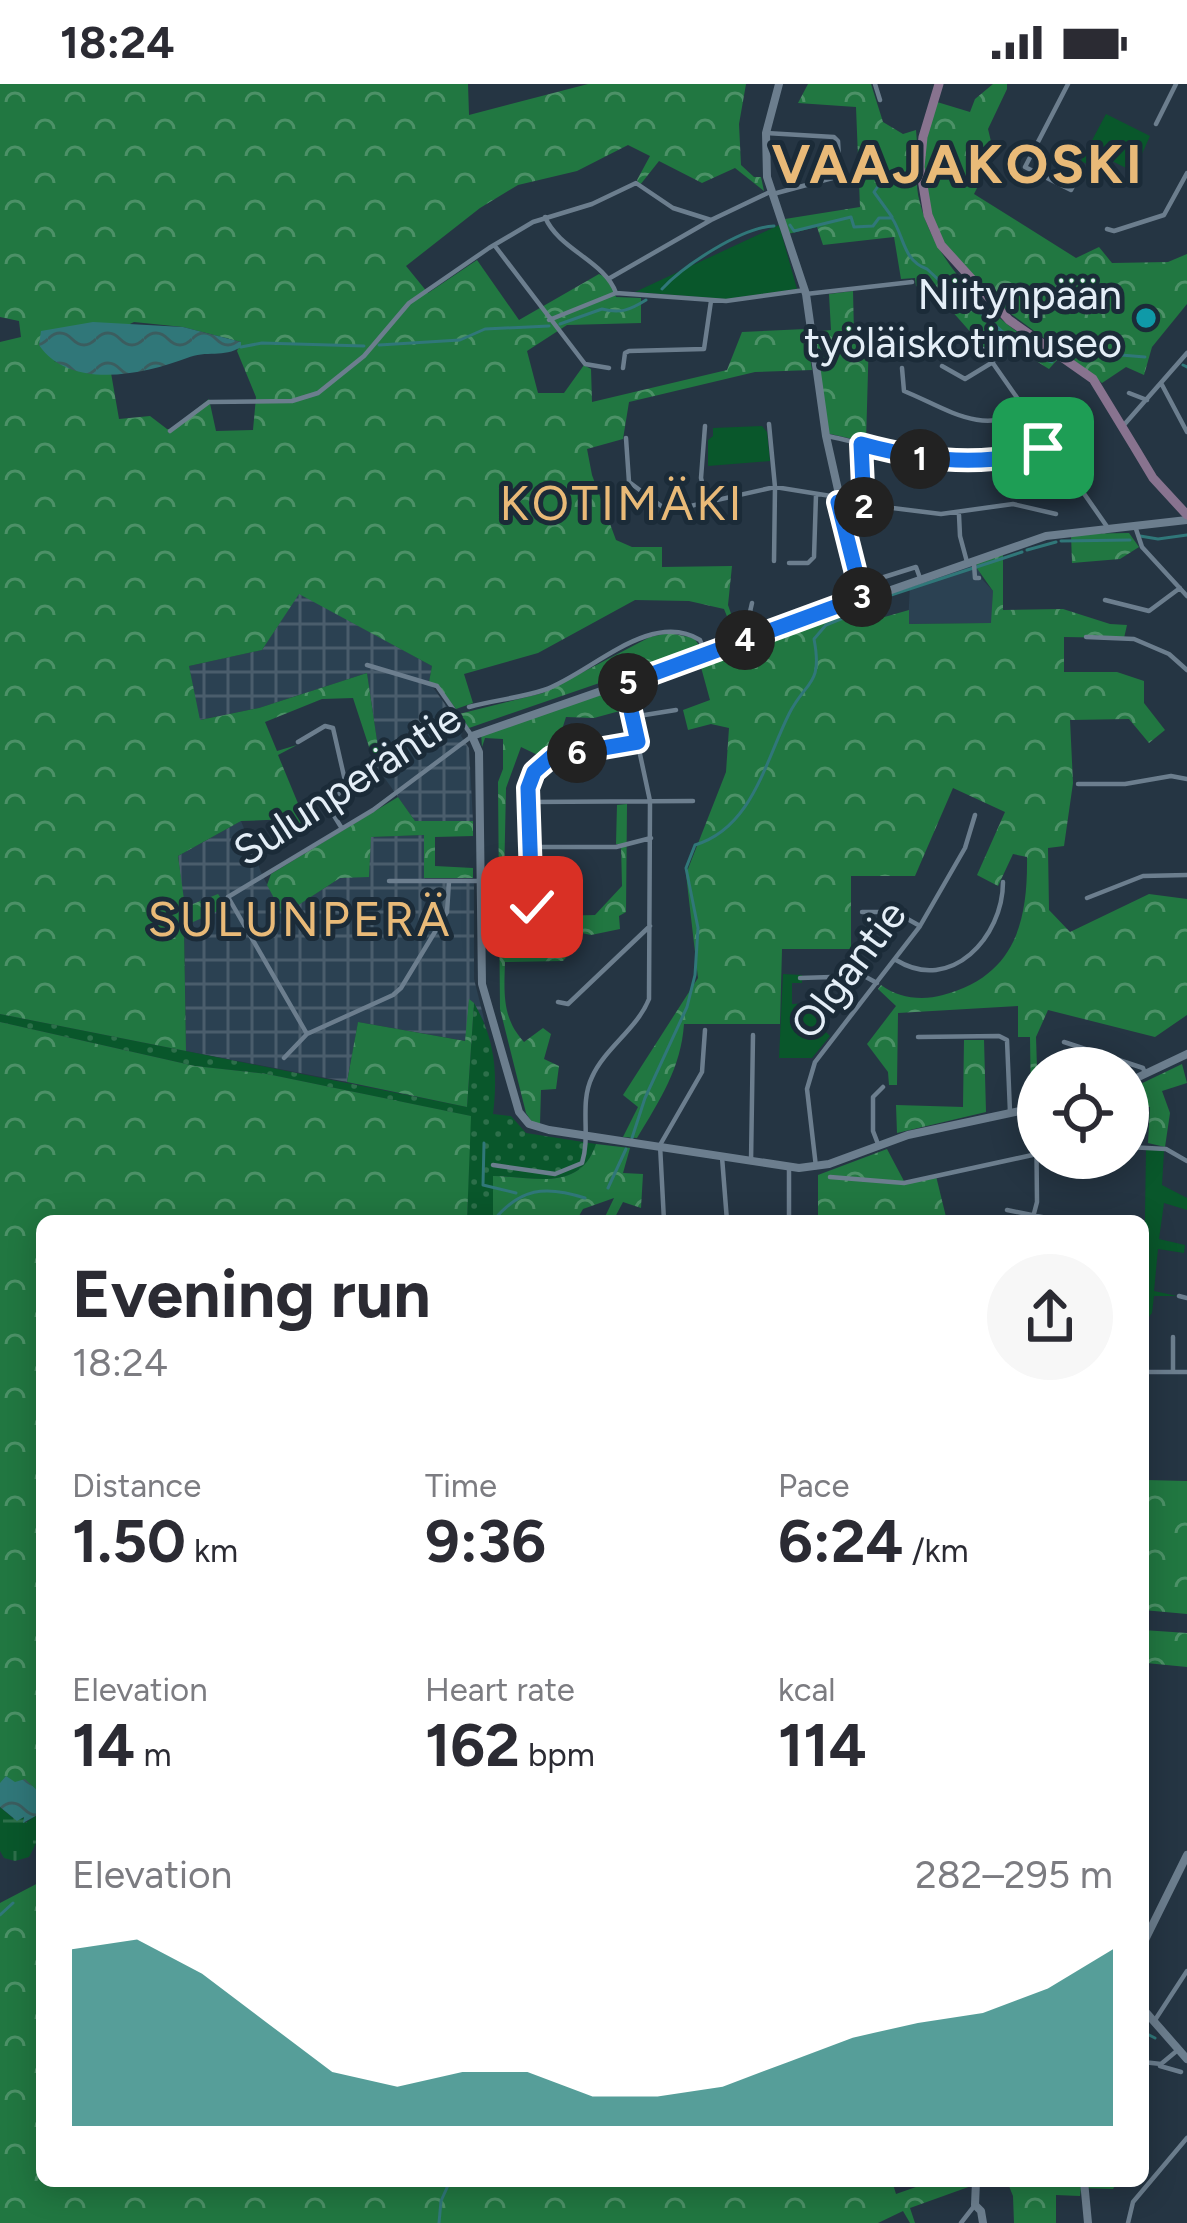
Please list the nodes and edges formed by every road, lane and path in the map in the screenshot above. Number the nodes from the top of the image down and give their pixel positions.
1 (779, 84) edge
2 (875, 84) edge
3 (939, 84) edge
4 (1068, 84) edge
5 (1176, 84) edge
6 (880, 100) dead end
7 (1156, 124) dead end
8 (766, 133) junction
9 (1082, 168) dead end
10 (1187, 173) edge
11 (772, 193) junction
12 (545, 217) junction
13 (711, 220) junction
14 (1106, 230) dead end
15 (495, 245) junction
16 (610, 278) junction
17 (912, 282) dead end
18 (806, 292) junction
19 (616, 293) junction
20 (711, 301) junction
21 (549, 320) junction
22 (983, 349) dead end
23 (1187, 353) edge
24 (993, 362) junction
25 (943, 366) dead end
26 (609, 368) dead end
27 (623, 368) dead end
28 (902, 368) dead end
29 (1161, 383) junction
30 (1130, 392) dead end
31 (1147, 400) junction
32 (1026, 408) junction
33 (1187, 408) edge
34 (1178, 412) junction
35 (1070, 417) dead end
36 (769, 424) dead end
37 (705, 426) dead end
38 (1123, 427) junction
39 (1040, 428) junction
40 (170, 431) dead end
41 (1187, 432) edge
42 (826, 436) junction
43 (626, 438) dead end
44 (1051, 443) junction
45 (861, 444) junction
46 (776, 487) junction
47 (816, 495) junction
48 (838, 500) junction
49 (707, 501) junction
50 (864, 508) junction
51 (959, 513) junction
52 (1057, 514) dead end
53 (1187, 515) edge
54 (1135, 526) junction
55 (1108, 528) junction
56 (774, 561) dead end
57 (789, 563) dead end
58 (974, 568) junction
59 (881, 578) dead end
60 (920, 578) junction
61 (1180, 588) junction
62 (1187, 596) edge
63 (862, 597) junction
64 (1105, 600) dead end
65 (752, 603) dead end
66 (1086, 637) dead end
67 (751, 638) junction
68 (706, 655) junction
69 (367, 665) dead end
70 (1187, 670) edge
71 (625, 684) junction
72 (469, 707) dead end
73 (676, 710) dead end
74 (455, 712) junction
75 (632, 717) junction
76 (472, 736) junction
77 (298, 742) dead end
78 (638, 742) junction
79 (1187, 778) edge
80 (1078, 784) dead end
81 (346, 785) junction
82 (693, 801) dead end
83 (528, 802) junction
84 (650, 802) junction
85 (975, 815) dead end
86 (342, 829) junction
87 (651, 838) junction
88 (529, 847) junction
89 (1187, 875) edge
90 (389, 880) dead end
91 (449, 880) junction
92 (480, 881) junction
93 (1003, 881) dead end
94 (1088, 898) dead end
95 (532, 907) dead end
96 (862, 912) dead end
97 (650, 926) junction
98 (920, 926) junction
99 (896, 960) junction
100 (800, 978) dead end
101 (878, 984) junction
102 (558, 1002) dead end
103 (705, 1030) dead end
104 (307, 1034) junction
105 (753, 1035) dead end
106 (918, 1037) dead end
107 (1064, 1042) dead end
108 (1079, 1047) edge
109 (1187, 1054) edge
110 (284, 1058) dead end
111 (1149, 1071) edge
112 (884, 1087) dead end
113 (1017, 1111) edge
114 (1010, 1112) junction
115 (587, 1136) junction
116 (878, 1144) junction
117 (661, 1145) junction
118 (1149, 1148) edge
119 (722, 1156) junction
120 (1017, 1158) edge
121 (1187, 1161) edge
122 (751, 1162) junction
123 (493, 1165) dead end
124 (816, 1167) junction
125 (789, 1168) junction
126 (830, 1177) dead end
127 (1036, 1179) edge
128 (1007, 1210) dead end
129 (664, 1215) edge
130 (727, 1215) edge
131 (789, 1215) edge
132 (1024, 1215) edge
133 (1034, 1215) edge
134 (1173, 1337) dead end
135 (1149, 1372) edge
136 (1173, 1372) junction
137 (1187, 1372) edge
138 (1187, 1855) edge
139 (1149, 1932) edge
140 (1187, 1971) edge
141 (1149, 2014) edge
142 (1155, 2020) junction
143 (1179, 2049) junction
144 (1187, 2059) edge
145 (1149, 2064) edge
146 (1155, 2065) junction
147 (1181, 2072) dead end
148 (1187, 2138) edge
149 (1184, 2147) edge
150 (1149, 2185) edge
151 (976, 2187) edge
152 (1084, 2187) edge
153 (1147, 2187) edge
154 (975, 2205) junction
155 (961, 2223) edge
156 (983, 2223) edge
157 (1088, 2223) edge
158 (1128, 2223) edge

1 - 8 street
2 - 6 street
3 - 38 main road
4 - 9 street
5 - 7 street
8 - 11 street
8 - 11 street
10 - 14 street
11 - 13 street
11 - 18 street
12 - 13 street
12 - 15 street
12 - 16 street
13 - 16 street
15 - 21 street
15 - 40 street
16 - 19 street
17 - 18 street
18 - 20 street
18 - 42 street
19 - 20 street
19 - 21 street
20 - 27 street
21 - 26 street
22 - 24 street
23 - 29 street
24 - 25 street
24 - 32 street
28 - 32 street
29 - 31 street
29 - 34 street
30 - 31 street
31 - 38 street
32 - 39 street
33 - 34 street
34 - 41 street
35 - 39 street
36 - 46 street
37 - 49 street
38 - 53 main road
39 - 44 street
42 - 45 street
42 - 48 street
43 - 49 street
44 - 45 street
44 - 55 street
45 - 50 street
46 - 47 street
46 - 49 street
46 - 56 street
47 - 48 street
47 - 57 street
48 - 50 street
48 - 63 street
50 - 51 street
51 - 52 street
51 - 58 street
53 - 54 street, Sulunperäntie
54 - 55 street, Sulunperäntie
54 - 61 street
55 - 58 street, Sulunperäntie
58 - 60 street, Sulunperäntie
59 - 60 street
60 - 63 street, Sulunperäntie
61 - 62 street
61 - 64 street
63 - 67 street, Sulunperäntie
65 - 67 street
66 - 70 street
67 - 68 street, Sulunperäntie
68 - 71 street, Sulunperäntie
68 - 72 street
69 - 74 street
71 - 75 street
71 - 76 street, Sulunperäntie
73 - 75 street
74 - 76 street
74 - 81 street
75 - 78 street
76 - 86 street, Sulunperäntie
76 - 92 street
77 - 81 street
78 - 83 street
78 - 84 street
79 - 80 street
81 - 86 street
82 - 84 street
83 - 84 street
83 - 88 street
84 - 87 street
85 - 98 street, Olgantie
86 - 104 street, Sulunperäntie
87 - 88 street
87 - 97 street
88 - 95 street
89 - 94 street
90 - 91 street
91 - 92 street
91 - 104 street
92 - 115 street
93 - 99 street
96 - 98 street
97 - 102 street
97 - 115 street
98 - 99 street, Olgantie
99 - 101 street, Olgantie
100 - 101 street
101 - 124 street, Olgantie
103 - 117 street
104 - 110 street
105 - 122 street
106 - 114 street
107 - 108 street
109 - 111 street
112 - 116 street
113 - 114 street
114 - 116 street
115 - 117 street
115 - 123 street
116 - 124 street
117 - 119 street
117 - 129 street
118 - 121 street
119 - 122 street
119 - 130 street
120 - 126 street
122 - 125 street
124 - 125 street
125 - 131 street
127 - 133 street
128 - 132 street
134 - 136 street
135 - 136 street
136 - 137 street
138 - 139 street
140 - 142 street
141 - 142 street
142 - 143 street
143 - 144 street
143 - 146 street
145 - 146 street
146 - 147 street
148 - 149 street
149 - 150 street
151 - 154 street
152 - 157 street
153 - 158 street
154 - 155 street
154 - 156 street

